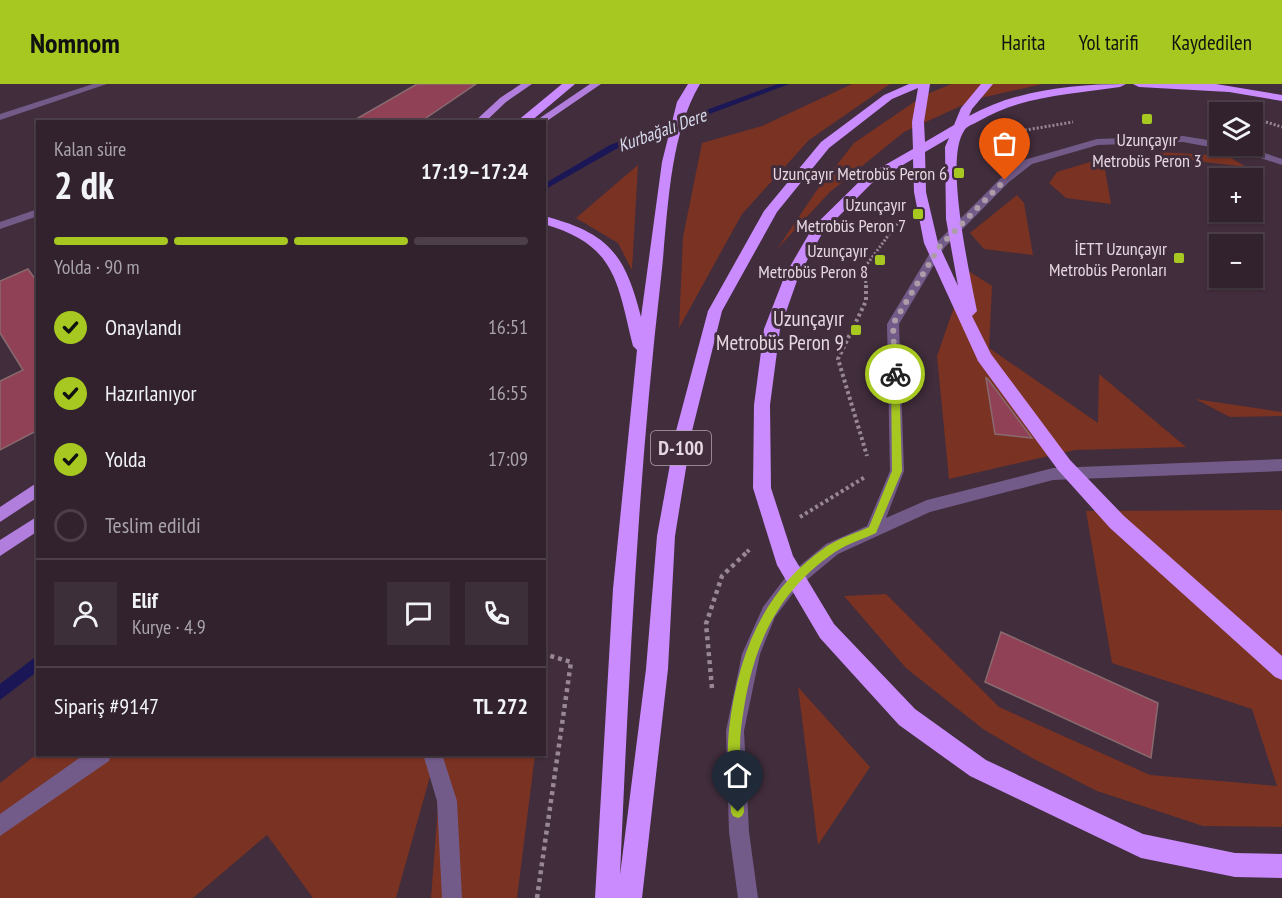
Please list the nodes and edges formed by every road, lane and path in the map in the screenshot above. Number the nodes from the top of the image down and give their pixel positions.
1 (527, 84) edge
2 (569, 84) edge
3 (596, 84) edge
4 (694, 84) edge
5 (918, 84) edge
6 (924, 84) edge
7 (987, 84) edge
8 (1120, 84) edge
9 (1139, 84) edge
10 (94, 85) edge
11 (1282, 98) edge
12 (0, 117) edge
13 (481, 120) edge
14 (524, 120) edge
15 (542, 120) edge
16 (1266, 122) dead end
17 (1282, 127) edge
18 (1209, 143) edge
19 (1263, 155) edge
20 (1282, 162) edge
21 (36, 213) edge
22 (546, 220) edge
23 (0, 226) edge
24 (975, 333) junction
25 (644, 357) junction
26 (1282, 465) edge
27 (36, 489) edge
28 (0, 515) edge
29 (36, 523) edge
30 (873, 530) junction
31 (0, 549) edge
32 (546, 655) edge
33 (1282, 670) edge
34 (99, 756) edge
35 (433, 756) edge
36 (0, 826) edge
37 (1282, 866) edge
38 (452, 898) edge
39 (537, 898) edge
40 (607, 898) edge
41 (630, 898) edge
42 (748, 898) edge

1 - 13 main road
2 - 14 highway
3 - 15 main road
4 - 25 highway
5 - 41 highway, D-100
6 - 24 highway
7 - 24 highway
8 - 37 highway
9 - 11 highway
10 - 12 street
16 - 17 path
18 - 30 street
19 - 20 street
21 - 23 street
22 - 25 highway
24 - 33 highway
25 - 40 highway
26 - 30 street
27 - 28 main road
29 - 31 main road
30 - 42 street
32 - 39 path
34 - 36 street
35 - 38 street

